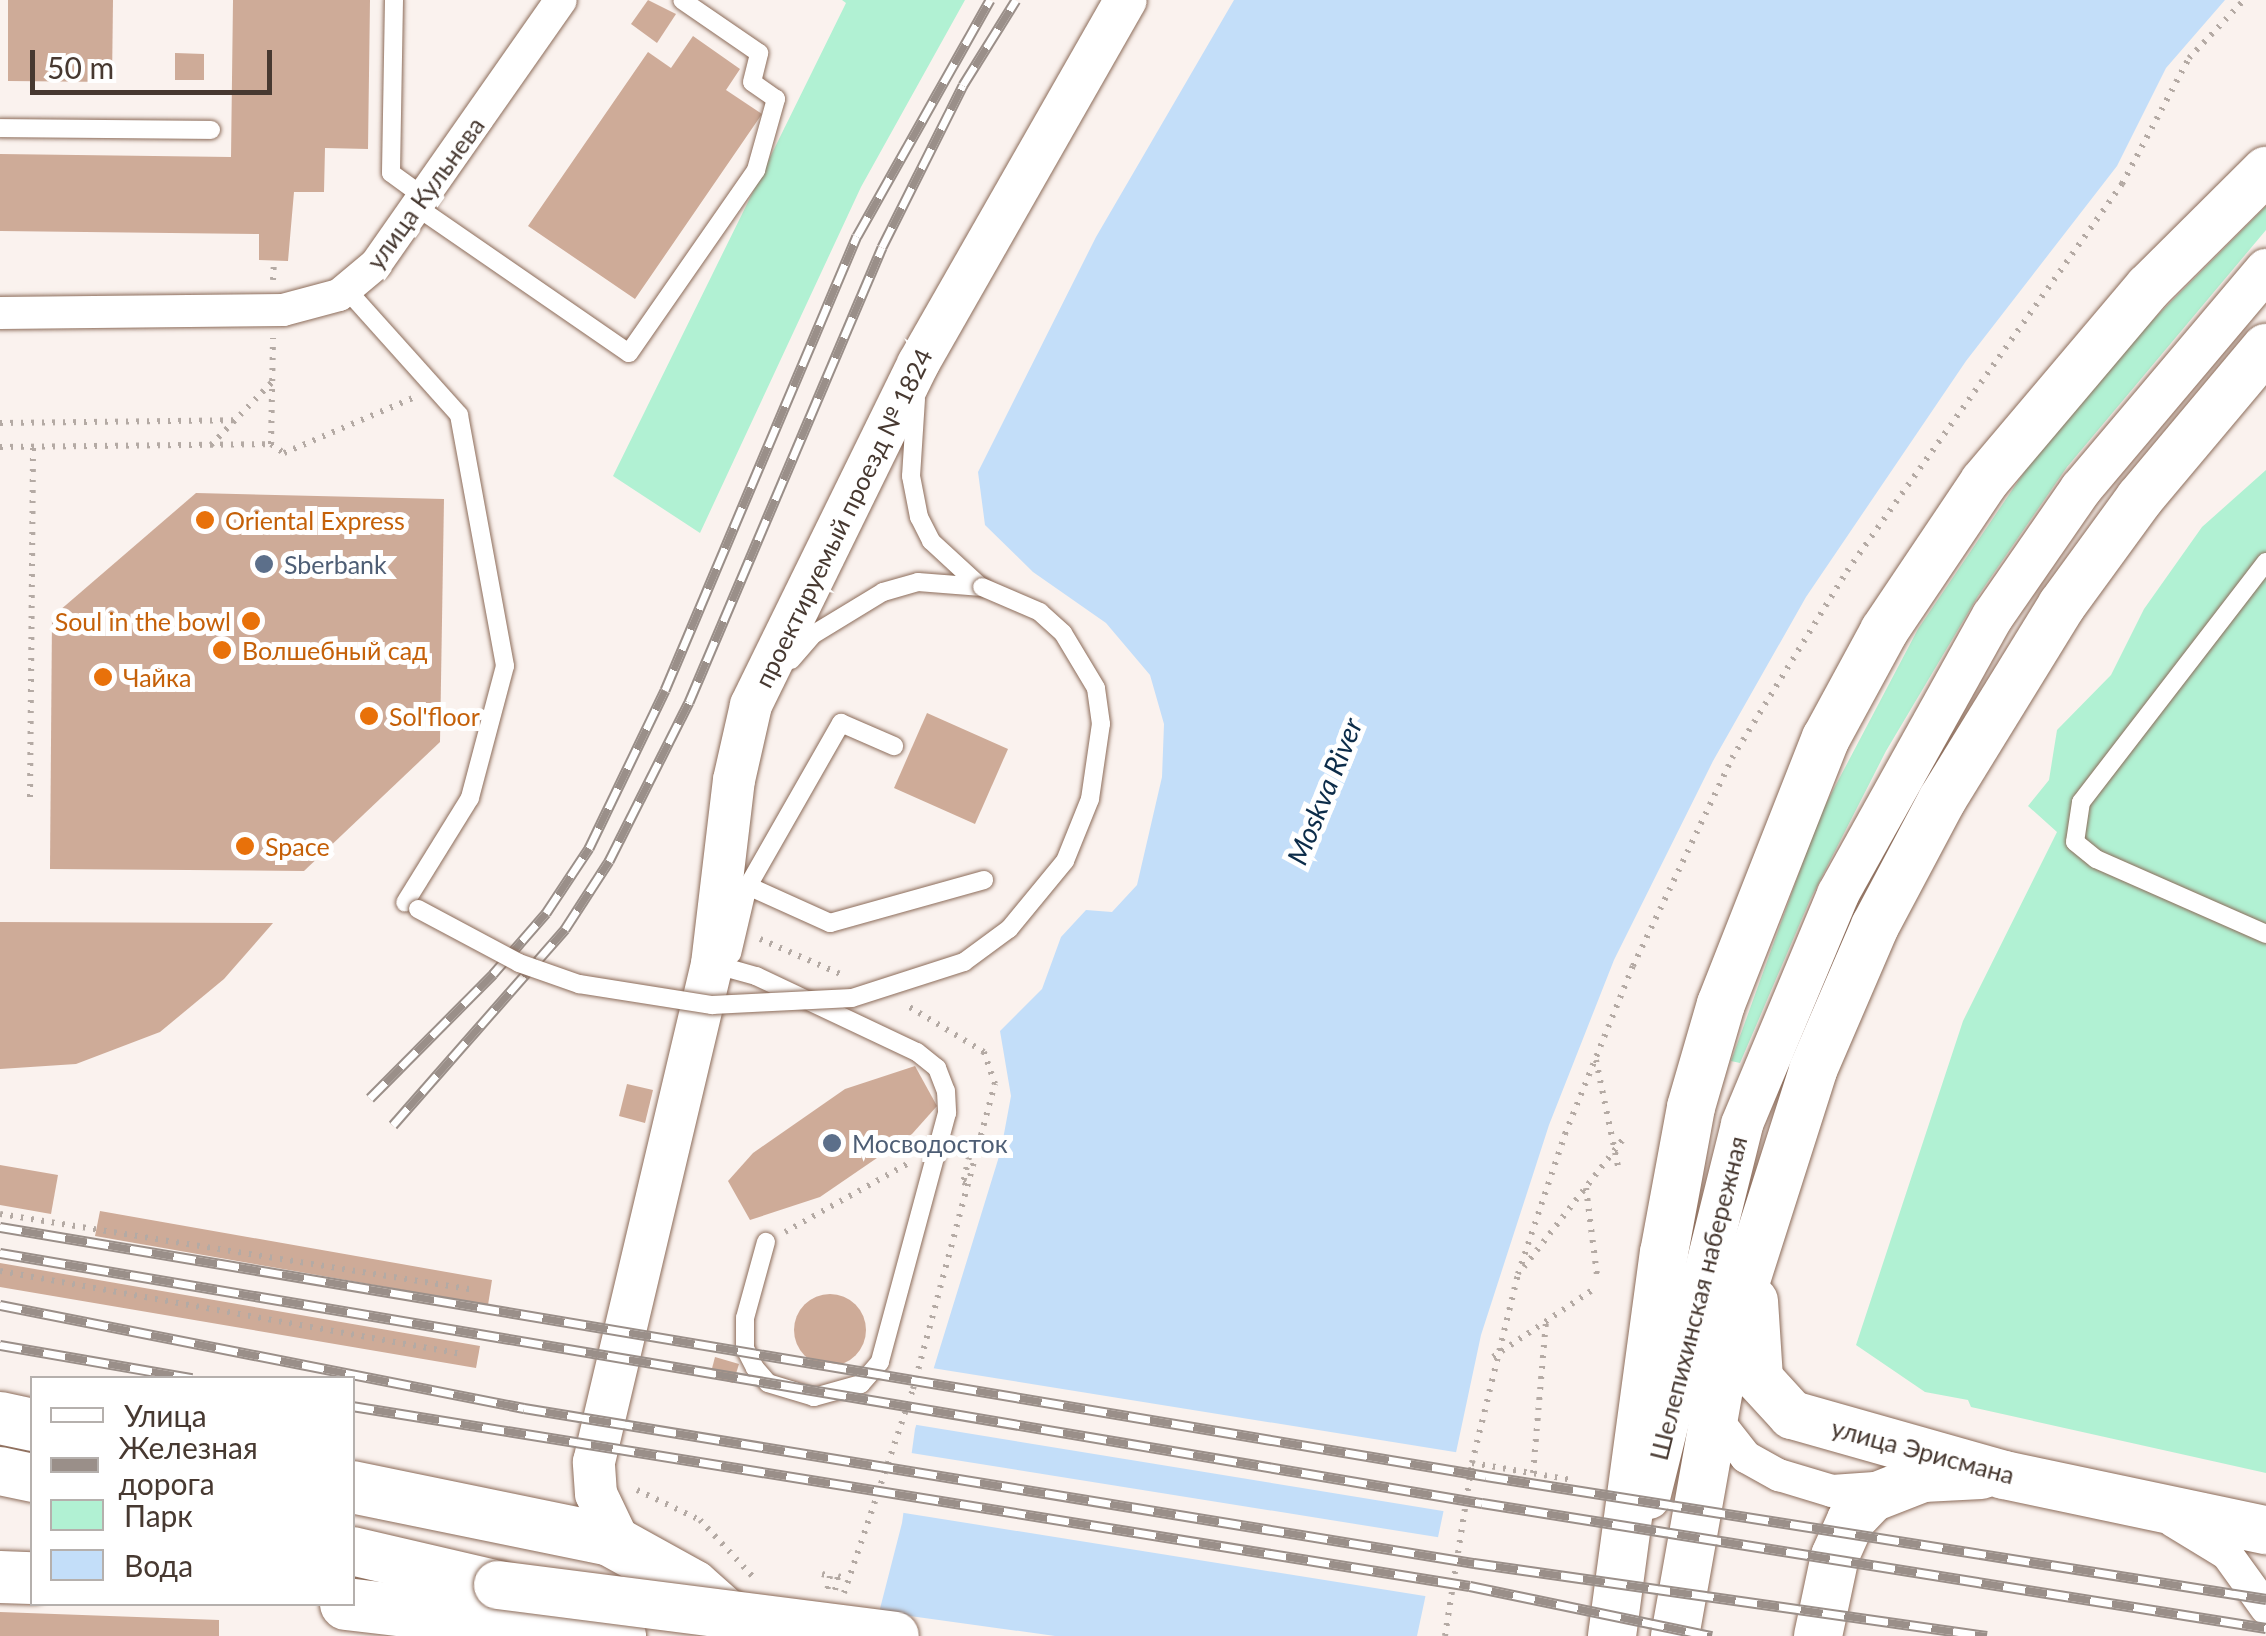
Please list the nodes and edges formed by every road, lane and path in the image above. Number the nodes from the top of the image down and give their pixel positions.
1 (394, 0) edge
2 (562, 0) edge
3 (682, 0) edge
4 (1126, 0) edge
5 (0, 128) edge
6 (212, 130) dead end
7 (2266, 172) edge
8 (421, 202) junction
9 (274, 261) dead end
10 (2266, 270) edge
11 (273, 282) dead end
12 (347, 290) junction
13 (0, 313) edge
14 (273, 336) dead end
15 (2266, 348) edge
16 (918, 364) junction
17 (272, 382) junction
18 (434, 389) junction
19 (234, 420) junction
20 (0, 423) edge
21 (272, 444) junction
22 (210, 445) junction
23 (0, 447) edge
24 (33, 447) junction
25 (2266, 562) edge
26 (982, 587) junction
27 (751, 705) junction
28 (894, 746) dead end
29 (30, 797) dead end
30 (984, 880) dead end
31 (748, 886) junction
32 (2266, 934) edge
33 (728, 968) junction
34 (842, 975) dead end
35 (944, 1023) dead end
36 (1596, 1058) dead end
37 (1624, 1138) dead end
38 (938, 1148) junction
39 (1614, 1150) junction
40 (1618, 1166) dead end
41 (968, 1184) junction
42 (1586, 1187) junction
43 (1763, 1213) junction
44 (0, 1214) edge
45 (766, 1242) joint
46 (0, 1271) edge
47 (1518, 1274) dead end
48 (1597, 1275) dead end
49 (1594, 1289) dead end
50 (475, 1290) dead end
51 (1546, 1322) junction
52 (1692, 1323) junction
53 (462, 1354) dead end
54 (1494, 1357) dead end
55 (1710, 1412) junction
56 (0, 1418) edge
57 (30, 1425) edge
58 (1472, 1463) dead end
59 (0, 1471) edge
60 (1534, 1474) junction
61 (2004, 1475) junction
62 (30, 1478) edge
63 (1572, 1480) dead end
64 (1897, 1485) junction
65 (355, 1488) edge
66 (2123, 1498) junction
67 (2266, 1530) edge
68 (620, 1544) junction
69 (355, 1552) edge
70 (852, 1568) dead end
71 (0, 1577) edge
72 (30, 1578) edge
73 (355, 1578) edge
74 (496, 1602) junction
75 (355, 1604) edge
76 (2266, 1608) edge
77 (620, 1636) edge
78 (738, 1636) edge
79 (895, 1636) edge
80 (1613, 1636) edge
81 (1674, 1636) edge
82 (1818, 1636) edge

1 - 8 lane
2 - 8 street, улица Кульнева
3 - 8 lane
4 - 16 street, проектируемый проезд № 1824
5 - 6 lane
7 - 80 main road
8 - 12 street, улица Кульнева
9 - 11 path
10 - 52 street, Шелепихинская набережная
12 - 13 street, улица Кульнева
12 - 18 lane
14 - 17 path
15 - 43 main road, Шелепихинская набережная
16 - 26 lane
16 - 27 street, проектируемый проезд № 1824
17 - 19 path
17 - 21 path
18 - 21 path
18 - 26 lane, bridge
19 - 20 path
19 - 22 path
21 - 22 path
22 - 24 path
23 - 24 path
24 - 29 path
25 - 32 lane
26 - 27 lane
27 - 33 street, проектируемый проезд № 1824
28 - 31 lane
30 - 31 lane
31 - 33 lane
33 - 34 path
33 - 38 lane
33 - 68 street, проектируемый проезд № 1824
35 - 41 path
36 - 39 path
37 - 39 path
38 - 41 path
38 - 45 path
38 - 45 lane
39 - 40 path
39 - 42 path
41 - 70 path
42 - 47 path
42 - 48 path
43 - 55 main road, Шелепихинская набережная
43 - 61 main road, улица Эрисмана
44 - 50 path
46 - 53 path
49 - 51 path
51 - 54 path
51 - 60 path
52 - 55 street
52 - 80 street, Шелепихинская набережная
55 - 64 street
55 - 81 main road, Шелепихинская набережная
56 - 57 main road
58 - 60 path
59 - 62 main road
60 - 63 path
61 - 64 main road
61 - 66 main road, улица Эрисмана
64 - 82 main road
65 - 68 main road
66 - 67 main road, улица Эрисмана
66 - 76 street
68 - 78 main road
69 - 74 main road
71 - 72 main road
73 - 74 main road
74 - 75 main road
74 - 77 main road
74 - 79 main road, bridge

